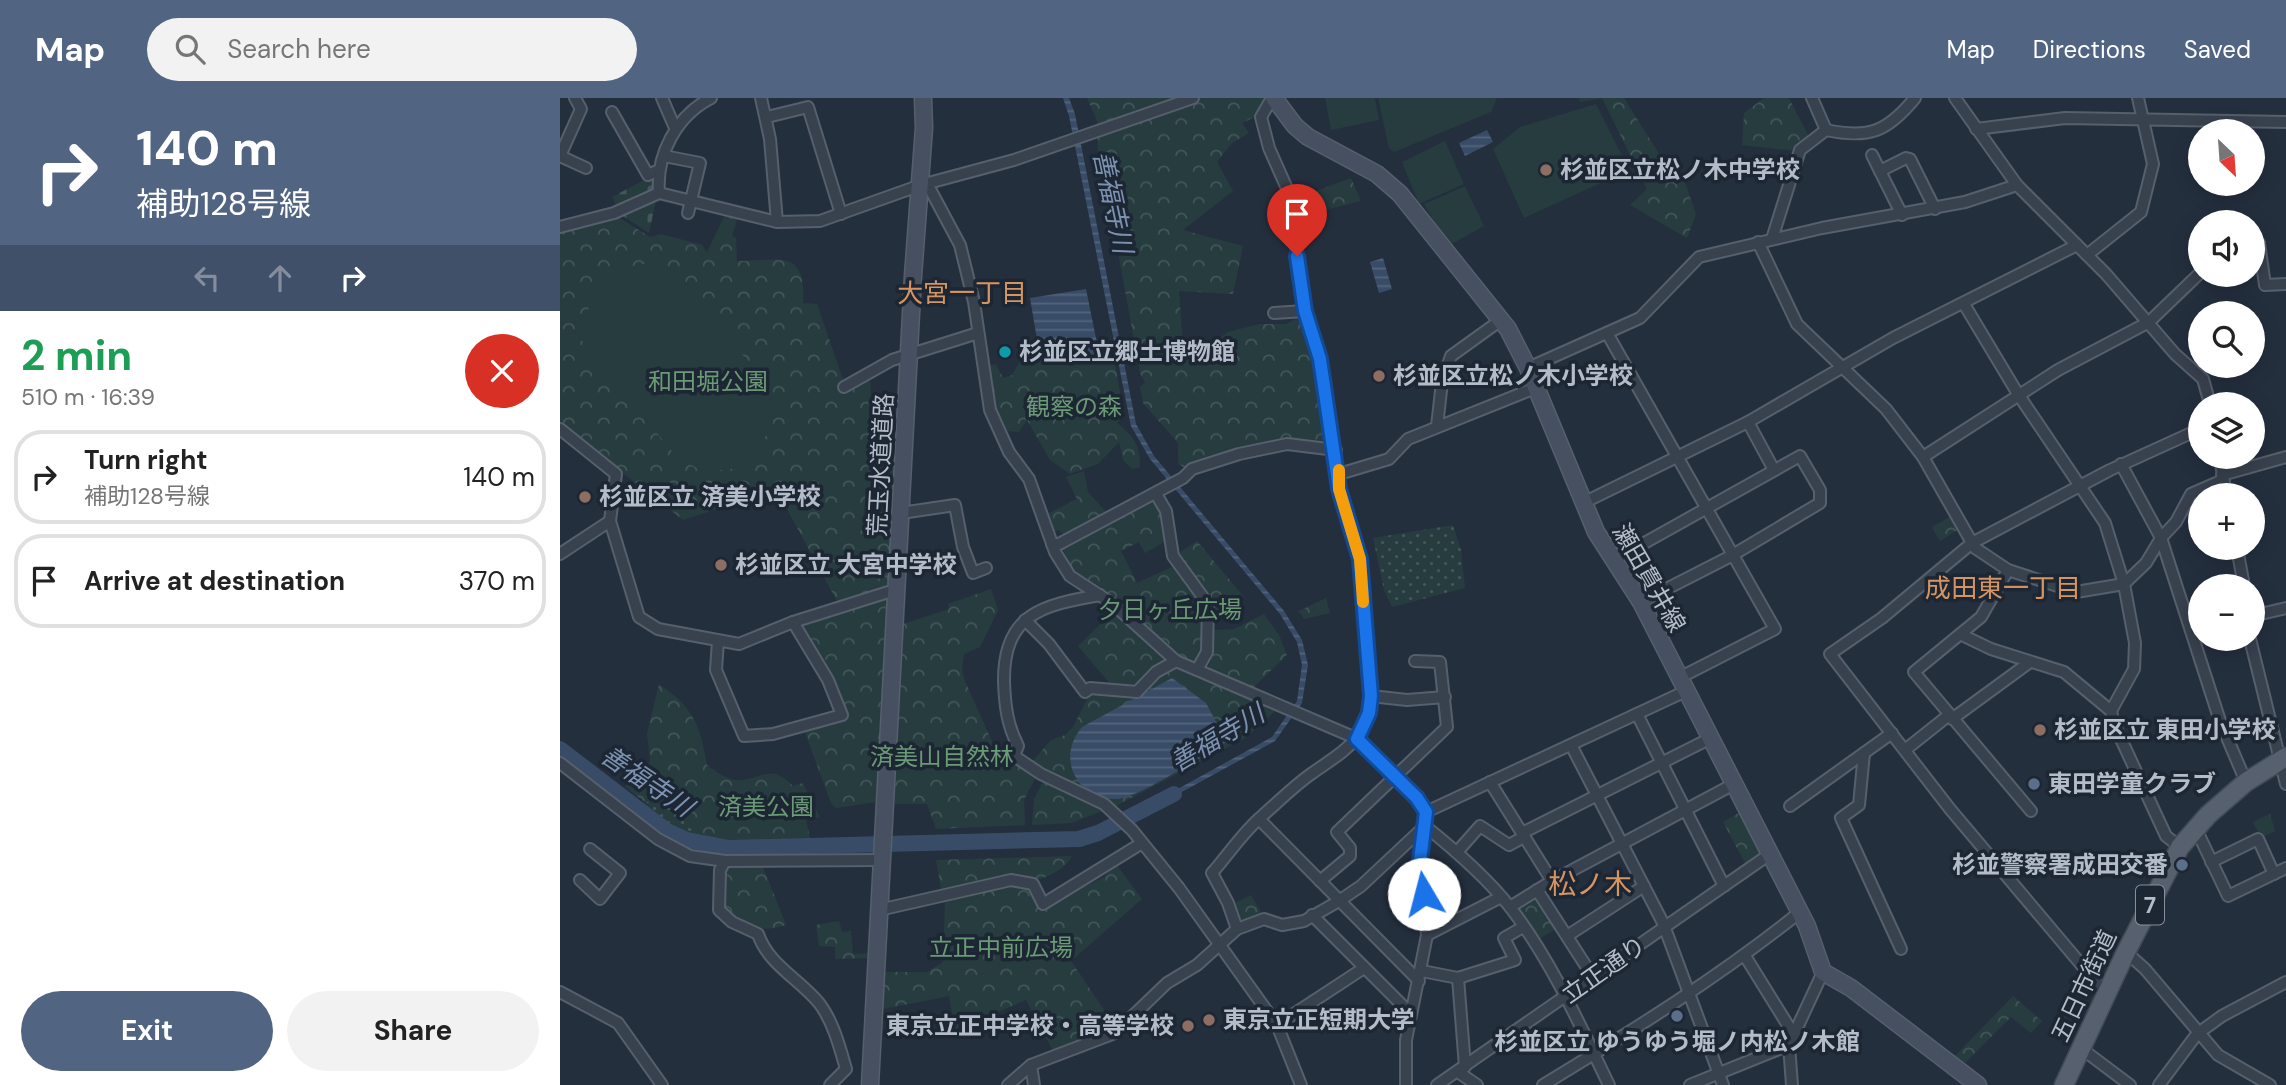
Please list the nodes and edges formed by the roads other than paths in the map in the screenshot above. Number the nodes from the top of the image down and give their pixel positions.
1 (575, 98) edge
2 (662, 98) edge
3 (710, 98) edge
4 (761, 98) edge
5 (923, 98) edge
6 (1193, 98) edge
7 (1812, 98) edge
8 (1915, 98) edge
9 (1955, 98) edge
10 (2138, 98) edge
11 (1278, 100) edge
12 (612, 112) dead end
13 (767, 117) junction
14 (2144, 117) junction
15 (2286, 122) edge
16 (676, 128) junction
17 (1976, 129) junction
18 (1826, 130) junction
19 (1872, 155) dead end
20 (664, 156) junction
21 (586, 167) dead end
22 (657, 171) junction
23 (1880, 171) junction
24 (2017, 185) junction
25 (921, 186) junction
26 (659, 193) junction
27 (691, 200) junction
28 (1935, 209) junction
29 (688, 213) dead end
30 (841, 214) junction
31 (1902, 215) junction
32 (777, 222) junction
33 (560, 227) edge
34 (1772, 239) junction
35 (1758, 242) junction
36 (2077, 245) junction
37 (2087, 255) junction
38 (2188, 284) edge
39 (2286, 284) edge
40 (2265, 285) edge
41 (1964, 304) junction
42 (1305, 311) junction
43 (1274, 313) dead end
44 (1501, 320) junction
45 (2149, 321) junction
46 (978, 332) junction
47 (1606, 333) junction
48 (909, 354) junction
49 (1843, 366) junction
50 (1528, 368) junction
51 (844, 387) dead end
52 (1535, 388) junction
53 (2207, 392) edge
54 (2018, 394) junction
55 (1748, 422) junction
56 (1437, 426) junction
57 (560, 429) edge
58 (2188, 434) edge
59 (1336, 450) junction
60 (1923, 457) junction
61 (2286, 457) edge
62 (1675, 458) junction
63 (2121, 464) junction
64 (2222, 469) edge
65 (1774, 470) junction
66 (1339, 474) junction
67 (2223, 477) junction
68 (2224, 483) edge
69 (2081, 485) junction
70 (1160, 491) junction
71 (1583, 503) junction
72 (1705, 509) junction
73 (901, 513) junction
74 (610, 521) junction
75 (2161, 538) junction
76 (1972, 543) junction
77 (1052, 544) junction
78 (1605, 552) junction
79 (560, 554) edge
80 (1731, 556) junction
81 (986, 568) dead end
82 (2008, 570) junction
83 (2124, 584) junction
84 (898, 589) junction
85 (1100, 595) junction
86 (1641, 602) junction
87 (2286, 608) edge
88 (2265, 613) edge
89 (1025, 620) junction
90 (793, 622) junction
91 (1962, 635) junction
92 (718, 641) junction
93 (2253, 651) edge
94 (1176, 661) junction
95 (1415, 661) dead end
96 (2030, 662) junction
97 (1198, 668) junction
98 (1683, 685) junction
99 (1371, 696) junction
100 (1446, 697) junction
101 (2111, 711) junction
102 (1637, 714) junction
103 (1951, 717) junction
104 (1892, 733) junction
105 (1711, 738) junction
106 (1357, 739) junction
107 (1571, 745) junction
108 (1905, 750) junction
109 (1864, 753) junction
110 (2284, 758) edge
111 (1662, 763) junction
112 (560, 764) edge
113 (572, 771) junction
114 (1396, 777) junction
115 (560, 778) edge
116 (1490, 782) junction
117 (2246, 782) junction
118 (1734, 784) junction
119 (2286, 784) edge
120 (1597, 796) junction
121 (1790, 806) dead end
122 (1686, 810) junction
123 (2031, 811) dead end
124 (1426, 812) junction
125 (1259, 819) junction
126 (1424, 826) junction
127 (2196, 829) junction
128 (1523, 835) junction
129 (1142, 843) junction
130 (1622, 845) junction
131 (2180, 847) junction
132 (590, 849) dead end
133 (1457, 852) junction
134 (1770, 854) junction
135 (882, 857) junction
136 (725, 860) junction
137 (2211, 862) junction
138 (2286, 868) edge
139 (2274, 874) junction
140 (580, 880) dead end
141 (1320, 881) junction
142 (1552, 881) junction
143 (1644, 886) junction
144 (1724, 886) junction
145 (1537, 890) junction
146 (1501, 897) junction
147 (1339, 901) junction
148 (1510, 907) junction
149 (879, 910) junction
150 (1800, 912) junction
151 (1312, 915) junction
152 (1523, 928) junction
153 (1664, 928) junction
154 (1237, 929) junction
155 (1427, 935) junction
156 (1567, 936) junction
157 (1218, 943) junction
158 (1901, 949) dead end
159 (2126, 952) junction
160 (1745, 956) junction
161 (1364, 968) junction
162 (1823, 972) junction
163 (1420, 976) junction
164 (1593, 977) junction
165 (1458, 978) junction
166 (2286, 982) edge
167 (560, 992) edge
168 (1689, 994) junction
169 (2106, 994) junction
170 (1565, 998) junction
171 (1410, 1013) junction
172 (1277, 1025) junction
173 (2197, 1034) junction
174 (1791, 1040) junction
175 (2082, 1049) junction
176 (1594, 1055) junction
177 (1031, 1065) junction
178 (1462, 1070) junction
179 (1719, 1073) junction
180 (1971, 1083) edge
181 (662, 1085) edge
182 (830, 1085) edge
183 (870, 1085) edge
184 (1008, 1085) edge
185 (1034, 1085) edge
186 (1301, 1085) edge
187 (1406, 1085) edge
188 (1437, 1085) edge
189 (1476, 1085) edge
190 (1543, 1085) edge
191 (1609, 1085) edge
192 (1690, 1085) edge
193 (1723, 1085) edge
194 (1792, 1085) edge
195 (2064, 1085) edge
196 (2130, 1085) edge
197 (2159, 1085) edge
198 (2270, 1085) edge

1 - 21 street
2 - 16 street
3 - 16 street
4 - 13 street
5 - 25 main road, 荒玉水道道路
6 - 25 street
7 - 18 street
8 - 18 street
9 - 17 street
10 - 14 street
11 - 42 street
11 - 44 main road, 瀬田貫井線
12 - 22 street
13 - 30 street
13 - 32 street
14 - 15 street
14 - 17 street
14 - 37 street
16 - 20 street
17 - 24 street
18 - 34 street
19 - 23 street
20 - 22 street
20 - 27 street
22 - 26 street
23 - 28 street
23 - 31 street
24 - 28 street
24 - 36 street
25 - 30 street
25 - 46 street
25 - 48 main road, 荒玉水道道路
26 - 27 street
26 - 33 street
27 - 29 street
27 - 32 street
28 - 31 street
30 - 32 street
31 - 34 street
34 - 35 street
35 - 47 street
35 - 49 street
36 - 37 street
36 - 41 street
37 - 45 street
38 - 45 street
39 - 40 street
41 - 49 street
41 - 54 street
42 - 43 street
42 - 59 street
44 - 50 main road, 瀬田貫井線
44 - 56 street
45 - 53 street
45 - 54 street
46 - 48 street
46 - 77 street
47 - 50 street
47 - 62 street
48 - 51 street
48 - 73 main road, 荒玉水道道路
49 - 55 street
49 - 60 street
50 - 52 main road, 瀬田貫井線
52 - 56 street
52 - 71 main road, 瀬田貫井線
54 - 60 street
54 - 69 street
55 - 62 street
55 - 65 street
56 - 66 street
57 - 74 street
58 - 63 street
59 - 66 street
59 - 70 street
60 - 76 street
61 - 67 street
62 - 71 street
62 - 72 street
63 - 69 street
63 - 75 street
64 - 67 street
65 - 72 street
65 - 80 street
66 - 99 street
67 - 68 street
67 - 75 street
69 - 76 street
69 - 83 street
70 - 77 street
70 - 97 street
71 - 78 main road, 瀬田貫井線
72 - 78 street
72 - 80 street
73 - 81 street
73 - 84 main road, 荒玉水道道路
74 - 79 street
74 - 92 street
75 - 83 street
75 - 117 street
76 - 82 street
76 - 104 street
77 - 85 street
78 - 86 main road, 瀬田貫井線
80 - 86 street
80 - 98 street
82 - 83 street
82 - 91 street
83 - 101 street
84 - 90 street
84 - 135 main road, 荒玉水道道路
85 - 89 street
85 - 94 street
86 - 98 main road, 瀬田貫井線
87 - 88 street
89 - 94 street
89 - 129 street
90 - 92 street
90 - 92 street
91 - 96 street
91 - 103 street
93 - 110 street
94 - 97 street
95 - 100 street
96 - 101 street
96 - 103 street
97 - 106 street
98 - 102 street
98 - 105 main road, 瀬田貫井線
99 - 100 street
99 - 106 street
100 - 114 street
101 - 131 street
102 - 107 street
102 - 111 street
103 - 108 street
103 - 123 street
104 - 108 street
104 - 109 street
105 - 111 street
105 - 118 main road, 瀬田貫井線
106 - 114 street
106 - 125 street
107 - 116 street
107 - 120 street
108 - 169 street
109 - 121 street
109 - 158 street
110 - 117 main road, 五日市街道 / 7
110 - 119 street
111 - 120 street
111 - 122 street
112 - 113 street
113 - 115 street
113 - 136 street
114 - 124 street
114 - 141 street
116 - 124 street
116 - 128 street
117 - 127 main road, 五日市街道 / 7
118 - 122 street
118 - 134 main road, 瀬田貫井線
120 - 128 street
120 - 130 street
122 - 130 street
122 - 144 street
124 - 126 street
125 - 141 street
125 - 154 street
126 - 133 street
126 - 147 street
126 - 155 street
127 - 131 main road, 五日市街道 / 7
127 - 137 street
128 - 133 street
128 - 142 street
129 - 149 street
129 - 157 street
130 - 142 street
130 - 143 street
131 - 159 main road, 五日市街道 / 7
132 - 140 street
133 - 146 street
134 - 144 street, 立正通り
134 - 150 main road, 瀬田貫井線
135 - 136 street
135 - 149 main road
136 - 182 street
137 - 139 street
137 - 139 street
138 - 139 street
141 - 147 street
142 - 145 street
143 - 153 street
143 - 156 street
144 - 153 street, 立正通り
145 - 148 street
145 - 156 street
146 - 148 street
146 - 155 street
147 - 151 street
147 - 163 street
148 - 152 street
149 - 183 main road
150 - 160 street
150 - 162 main road, 瀬田貫井線
151 - 154 street
151 - 161 street
152 - 165 street
152 - 170 street
153 - 164 street, 立正通り
153 - 168 street
154 - 157 street
155 - 163 street
156 - 164 street
157 - 172 street
157 - 177 street
159 - 169 main road, 五日市街道 / 7
159 - 173 street
160 - 168 street
160 - 174 street
161 - 171 street
161 - 172 street
162 - 174 street
162 - 180 main road
163 - 165 street
163 - 171 street
164 - 170 street, 立正通り
165 - 178 street
166 - 173 street
167 - 181 street
168 - 176 street
168 - 179 street
169 - 175 main road, 五日市街道 / 7
170 - 176 street
170 - 178 street, 立正通り
171 - 187 street
172 - 186 street
173 - 197 street
173 - 198 street
174 - 179 street
174 - 194 street
175 - 195 main road, 五日市街道 / 7
175 - 196 street
176 - 190 street
176 - 191 street
177 - 184 street
177 - 185 street
178 - 188 street, 立正通り
178 - 189 street
179 - 192 street
179 - 193 street

